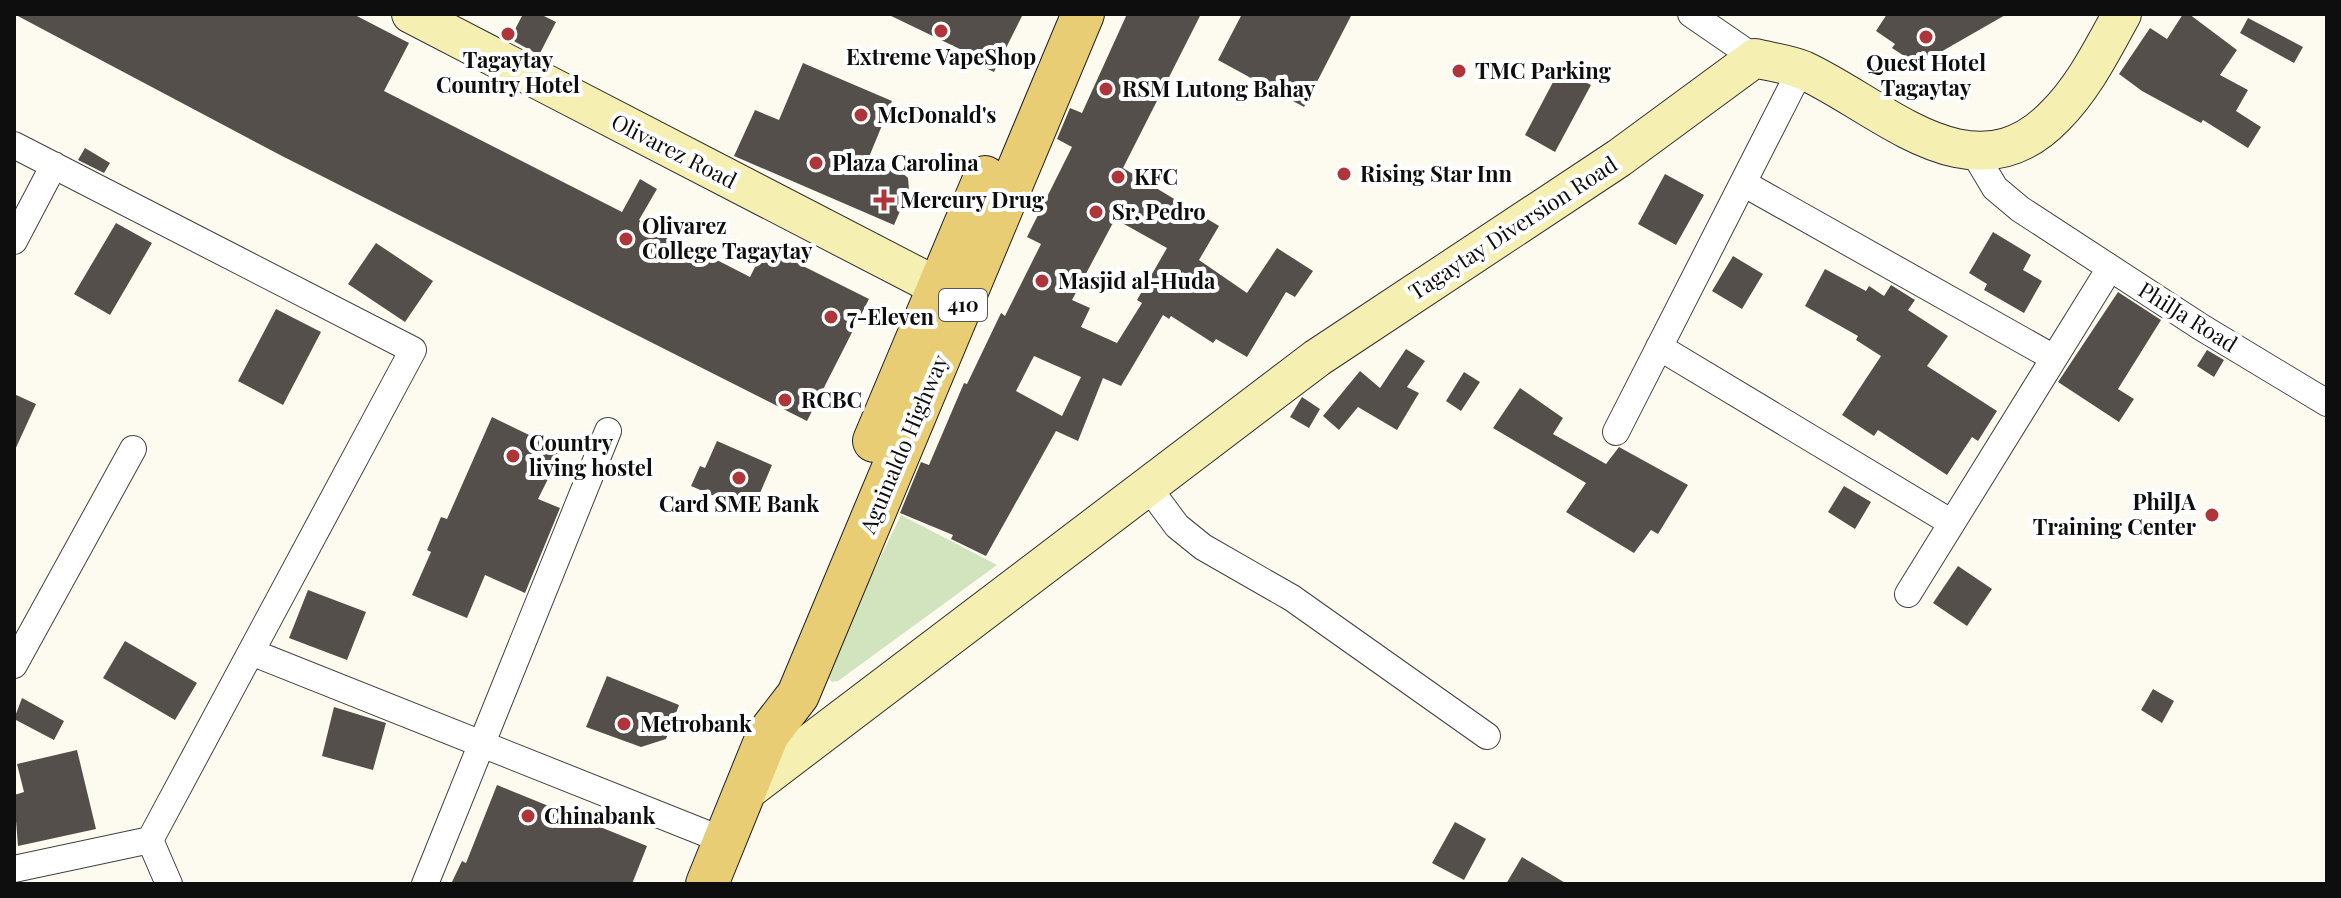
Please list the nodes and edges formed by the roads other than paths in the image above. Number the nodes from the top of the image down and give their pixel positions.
1 (411, 14) edge
2 (1053, 14) edge
3 (1083, 14) edge
4 (1691, 14) edge
5 (2122, 14) edge
6 (1755, 58) junction
7 (1801, 69) junction
8 (14, 145) edge
9 (1974, 153) junction
10 (54, 165) junction
11 (1743, 183) junction
12 (14, 241) edge
13 (2110, 268) junction
14 (938, 287) junction
15 (1659, 347) junction
16 (2054, 358) junction
17 (2327, 403) edge
18 (608, 431) dead end
19 (1616, 432) dead end
20 (133, 449) dead end
21 (1148, 487) junction
22 (1952, 523) junction
23 (1908, 594) dead end
24 (251, 652) junction
25 (14, 665) edge
26 (768, 734) junction
27 (1487, 736) dead end
28 (482, 744) junction
29 (744, 793) junction
30 (150, 840) junction
31 (725, 841) junction
32 (14, 869) edge
33 (17, 884) edge
34 (169, 884) edge
35 (425, 884) edge
36 (707, 884) edge

1 - 14 street, Olivarez Road
2 - 14 main road, Aguinaldo Highway / 410
3 - 26 main road, Aguinaldo Highway / 410
4 - 6 street
5 - 9 street
6 - 7 street
6 - 21 street, Tagaytay Diversion Road
7 - 9 street
7 - 11 street
8 - 10 street
9 - 13 street, PhilJa Road
10 - 12 street
10 - 24 street
11 - 15 street
11 - 16 street
13 - 16 street
13 - 17 street, PhilJa Road
14 - 26 main road, Aguinaldo Highway / 410
15 - 19 street
15 - 22 street
16 - 22 street
18 - 28 street
20 - 25 street
21 - 27 street
21 - 29 street, Tagaytay Diversion Road
22 - 23 street
24 - 28 street
24 - 30 street
26 - 29 main road, Aguinaldo Highway / 410
28 - 31 street
28 - 35 street
29 - 31 main road, Aguinaldo Highway / 410
30 - 32 street
30 - 34 street
31 - 36 main road, Aguinaldo Highway / 410
32 - 33 street

